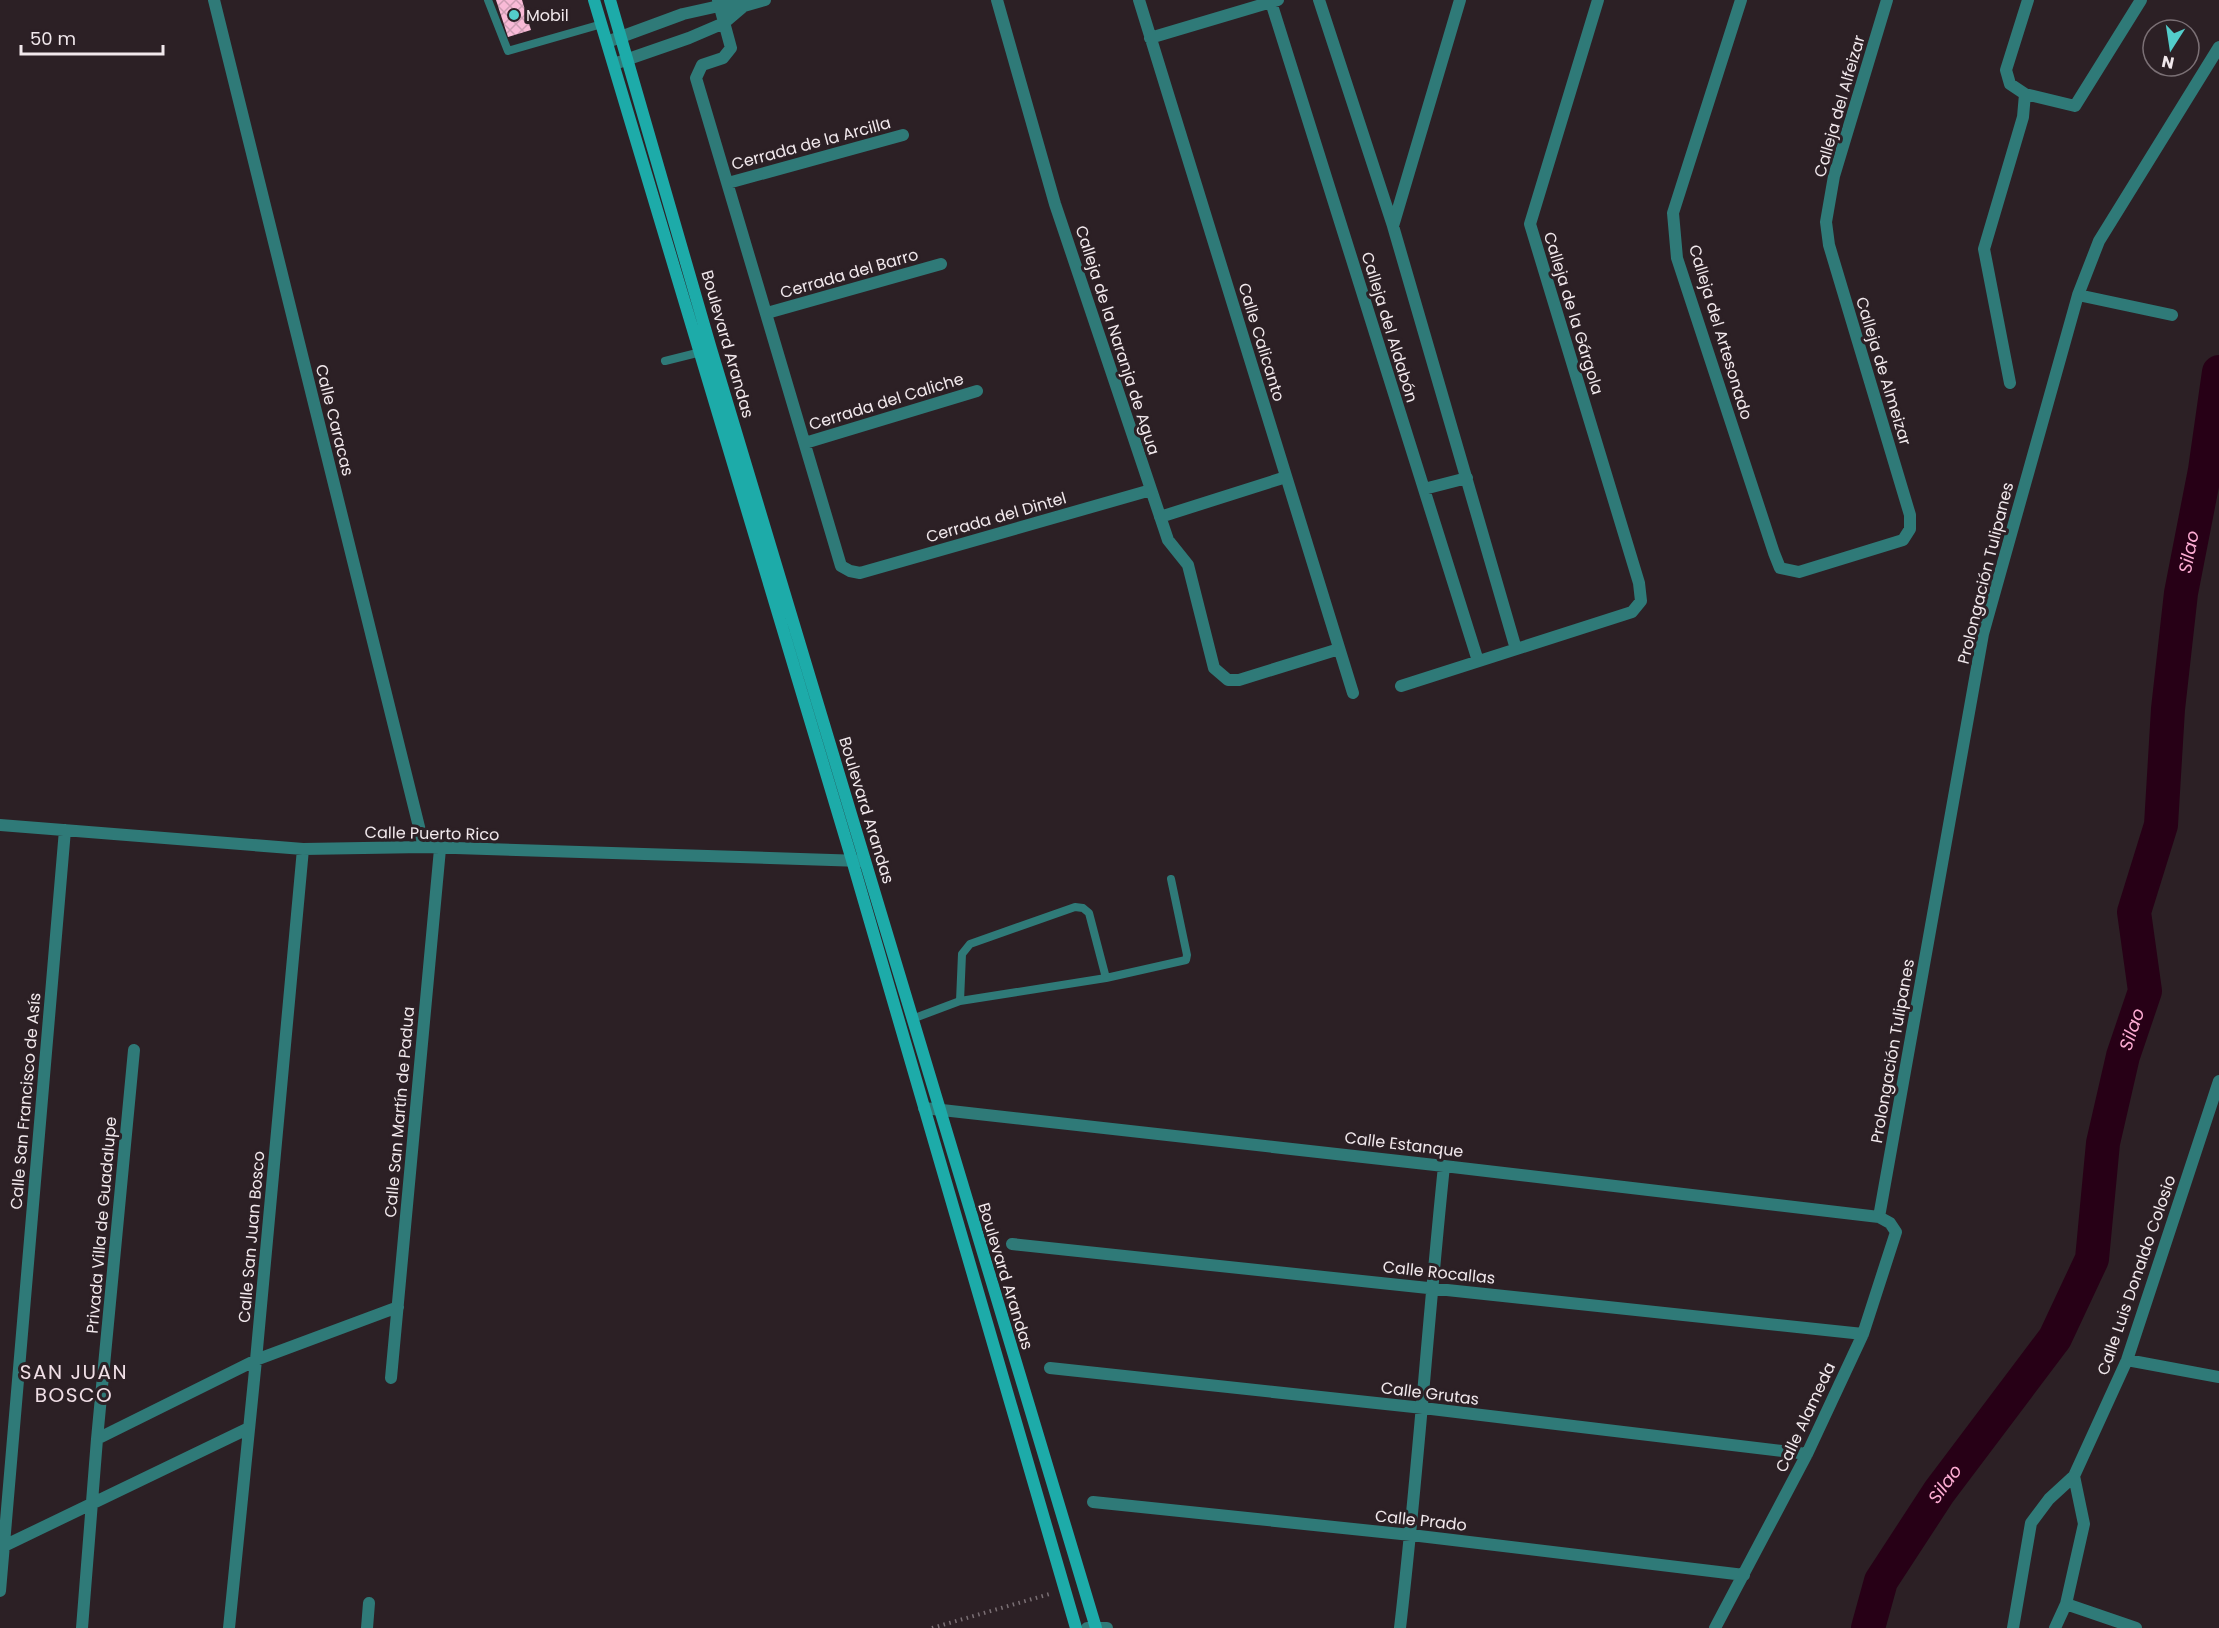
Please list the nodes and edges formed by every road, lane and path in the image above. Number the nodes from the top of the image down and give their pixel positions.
1 (214, 0) edge
2 (488, 0) edge
3 (594, 0) edge
4 (610, 0) edge
5 (765, 0) edge
6 (997, 0) edge
7 (1139, 0) edge
8 (1319, 0) edge
9 (1460, 0) edge
10 (1598, 0) edge
11 (1741, 0) edge
12 (1887, 0) edge
13 (2028, 0) edge
14 (2141, 0) edge
15 (1274, 1) edge
16 (718, 3) edge
17 (744, 6) junction
18 (724, 23) junction
19 (602, 24) junction
20 (621, 38) junction
21 (1150, 38) junction
22 (607, 42) junction
23 (2219, 47) edge
24 (628, 60) junction
25 (614, 64) junction
26 (2025, 94) junction
27 (903, 135) dead end
28 (728, 183) junction
29 (1826, 222) joint
30 (1394, 226) junction
31 (940, 264) dead end
32 (2078, 295) junction
33 (766, 313) junction
34 (2172, 315) dead end
35 (706, 350) junction
36 (665, 361) dead end
37 (2010, 383) dead end
38 (977, 391) dead end
39 (805, 443) junction
40 (1286, 477) junction
41 (1467, 478) junction
42 (1424, 489) junction
43 (1151, 490) junction
44 (1160, 517) junction
45 (1910, 529) joint
46 (1339, 649) junction
47 (1516, 649) junction
48 (1478, 661) junction
49 (1401, 686) dead end
50 (1353, 693) dead end
51 (0, 825) edge
52 (64, 830) junction
53 (424, 848) junction
54 (303, 849) junction
55 (440, 849) junction
56 (858, 860) junction
57 (1171, 879) dead end
58 (1106, 978) junction
59 (960, 1001) junction
60 (912, 1018) junction
61 (134, 1050) dead end
62 (2219, 1081) edge
63 (924, 1108) junction
64 (939, 1109) junction
65 (1444, 1166) junction
66 (1879, 1217) junction
67 (1012, 1244) dead end
68 (1432, 1287) junction
69 (398, 1306) junction
70 (1863, 1334) junction
71 (256, 1360) junction
72 (2127, 1360) junction
73 (1050, 1368) dead end
74 (2219, 1377) edge
75 (391, 1378) dead end
76 (1423, 1408) junction
77 (249, 1428) junction
78 (97, 1439) junction
79 (1807, 1454) junction
80 (2074, 1476) junction
81 (1093, 1502) dead end
82 (93, 1503) junction
83 (1411, 1535) junction
84 (4, 1546) junction
85 (1744, 1575) junction
86 (1065, 1590) junction
87 (0, 1591) edge
88 (369, 1603) dead end
89 (2066, 1604) junction
90 (82, 1628) edge
91 (229, 1628) edge
92 (367, 1628) edge
93 (932, 1628) edge
94 (1076, 1628) edge
95 (1096, 1628) edge
96 (1400, 1628) edge
97 (1715, 1628) edge
98 (2013, 1628) edge
99 (2055, 1628) edge
100 (2136, 1628) edge

1 - 53 street, Calle Caracas
2 - 19 lane
3 - 19 main road, Boulevard Arandas
4 - 20 main road, Boulevard Arandas
5 - 17 street
6 - 43 street, Calleja de la Naranja de Agua
7 - 21 street, Calle Calicanto
8 - 30 street, Calleja del Aldabón
9 - 30 street
10 - 47 street, Calleja de la Gárgola
11 - 45 street, Calleja del Artesonado
12 - 29 street, Calleja del Alfeizar
13 - 26 street
14 - 26 street
15 - 21 street
15 - 42 street, Calleja del Aldabón
16 - 17 street
16 - 18 street
16 - 20 street
17 - 18 street
18 - 24 street
18 - 28 street
19 - 22 main road, Boulevard Arandas
20 - 22 street
20 - 24 main road, Boulevard Arandas
21 - 40 street, Calle Calicanto
22 - 25 main road, Boulevard Arandas
23 - 32 street, Prolongación Tulipanes
24 - 25 street
24 - 35 main road, Boulevard Arandas
25 - 35 main road, Boulevard Arandas
26 - 37 street
27 - 28 street, Cerrada de la Arcilla
28 - 33 street
29 - 45 street, Calleja de Almeizar
30 - 41 street, Calleja del Aldabón
31 - 33 street, Cerrada del Barro
32 - 34 street
32 - 66 street, Prolongación Tulipanes
33 - 39 street
35 - 36 lane
35 - 56 main road, Boulevard Arandas
38 - 39 street, Cerrada del Caliche
39 - 43 street, Cerrada del Dintel
40 - 44 street
40 - 46 street, Calle Calicanto
41 - 42 street
41 - 47 street, Calleja del Aldabón
42 - 48 street, Calleja del Aldabón
43 - 44 street, Calleja de la Naranja de Agua
44 - 46 street, Calleja de la Naranja de Agua
46 - 50 street, Calle Calicanto
47 - 48 street
48 - 49 street
51 - 52 street, Calle Puerto Rico
52 - 54 street, Calle Puerto Rico
52 - 84 street, Calle San Francisco de Asís
53 - 54 street, Calle Puerto Rico
53 - 55 street, Calle Puerto Rico
54 - 71 street, Calle San Juan Bosco
55 - 56 street, Calle Puerto Rico
55 - 69 street, Calle San Martín de Padua
56 - 60 main road, Boulevard Arandas
56 - 63 main road, Boulevard Arandas
57 - 58 lane
58 - 59 lane
58 - 59 lane
59 - 60 lane
60 - 64 main road, Boulevard Arandas
61 - 78 street, Privada Villa de Guadalupe
62 - 72 street, Calle Luis Donaldo Colosio
63 - 64 street, Calle Estanque
63 - 86 main road, Boulevard Arandas
64 - 65 street, Calle Estanque
64 - 95 main road, Boulevard Arandas
65 - 66 street, Calle Estanque
65 - 68 street
66 - 70 street, Calle Alameda
67 - 68 street, Calle Rocallas
68 - 70 street, Calle Rocallas
68 - 76 street
69 - 71 street
69 - 75 street, Calle San Martín de Padua
70 - 79 street, Calle Alameda
71 - 77 street, Calle San Juan Bosco
71 - 78 street
72 - 74 street
72 - 80 street, Calle Luis Donaldo Colosio
73 - 76 street, Calle Grutas
76 - 79 street, Calle Grutas
76 - 83 street
77 - 82 street
77 - 91 street, Calle San Juan Bosco
78 - 82 street, Privada Villa de Guadalupe
79 - 85 street, Calle Alameda
80 - 89 street
80 - 98 street, Calle Luis Donaldo Colosio
81 - 83 street, Calle Prado
82 - 84 street
82 - 90 street, Privada Villa de Guadalupe
83 - 85 street, Calle Prado
83 - 96 street
84 - 87 street, Calle San Francisco de Asís
85 - 97 street, Calle Alameda
86 - 93 path
86 - 94 main road, Boulevard Arandas
88 - 92 street
89 - 99 street
89 - 100 street

